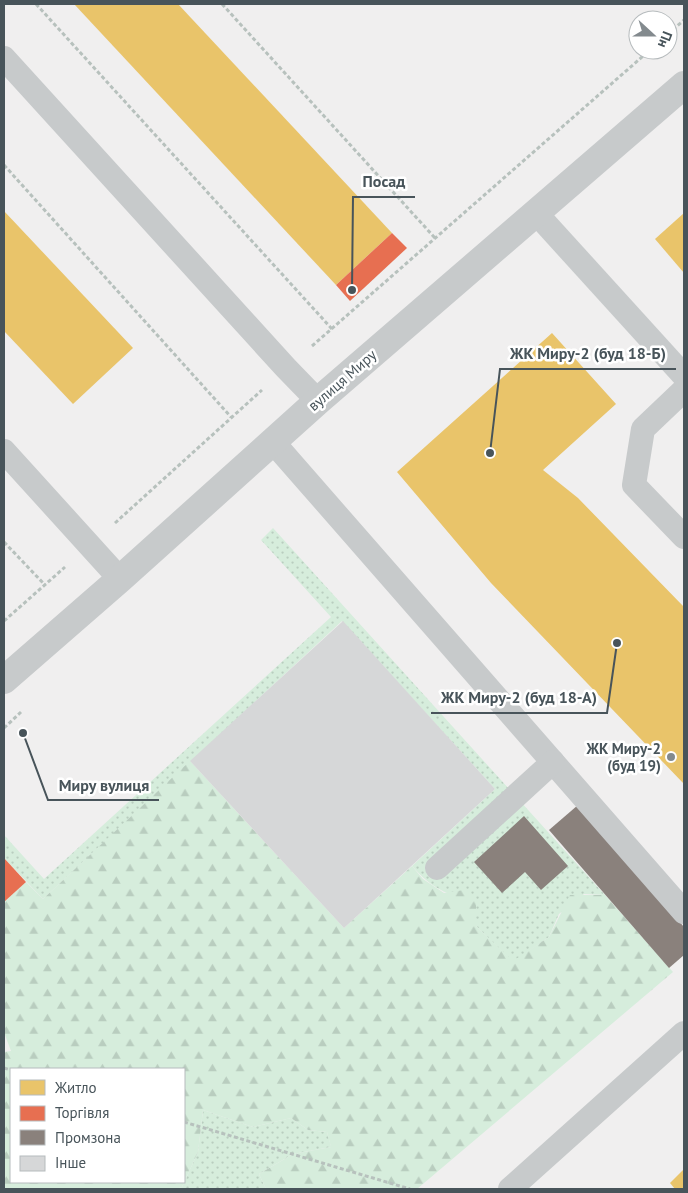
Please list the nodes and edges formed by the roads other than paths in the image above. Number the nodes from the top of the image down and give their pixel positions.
1 (4, 58) edge
2 (684, 86) edge
3 (536, 213) junction
4 (684, 376) edge
5 (684, 390) edge
6 (318, 401) junction
7 (273, 442) junction
8 (4, 451) edge
9 (684, 537) edge
10 (120, 579) junction
11 (4, 680) edge
12 (553, 762) junction
13 (437, 868) dead end
14 (684, 912) edge
15 (684, 1033) edge
16 (510, 1189) edge

1 - 6 lane
2 - 3 street, вулиця Миру
3 - 4 lane
3 - 6 street, вулиця Миру
5 - 9 lane
6 - 7 street, вулиця Миру
7 - 10 street, вулиця Миру
7 - 12 lane
8 - 10 lane
10 - 11 street, вулиця Миру
12 - 13 lane
12 - 14 lane
15 - 16 lane

